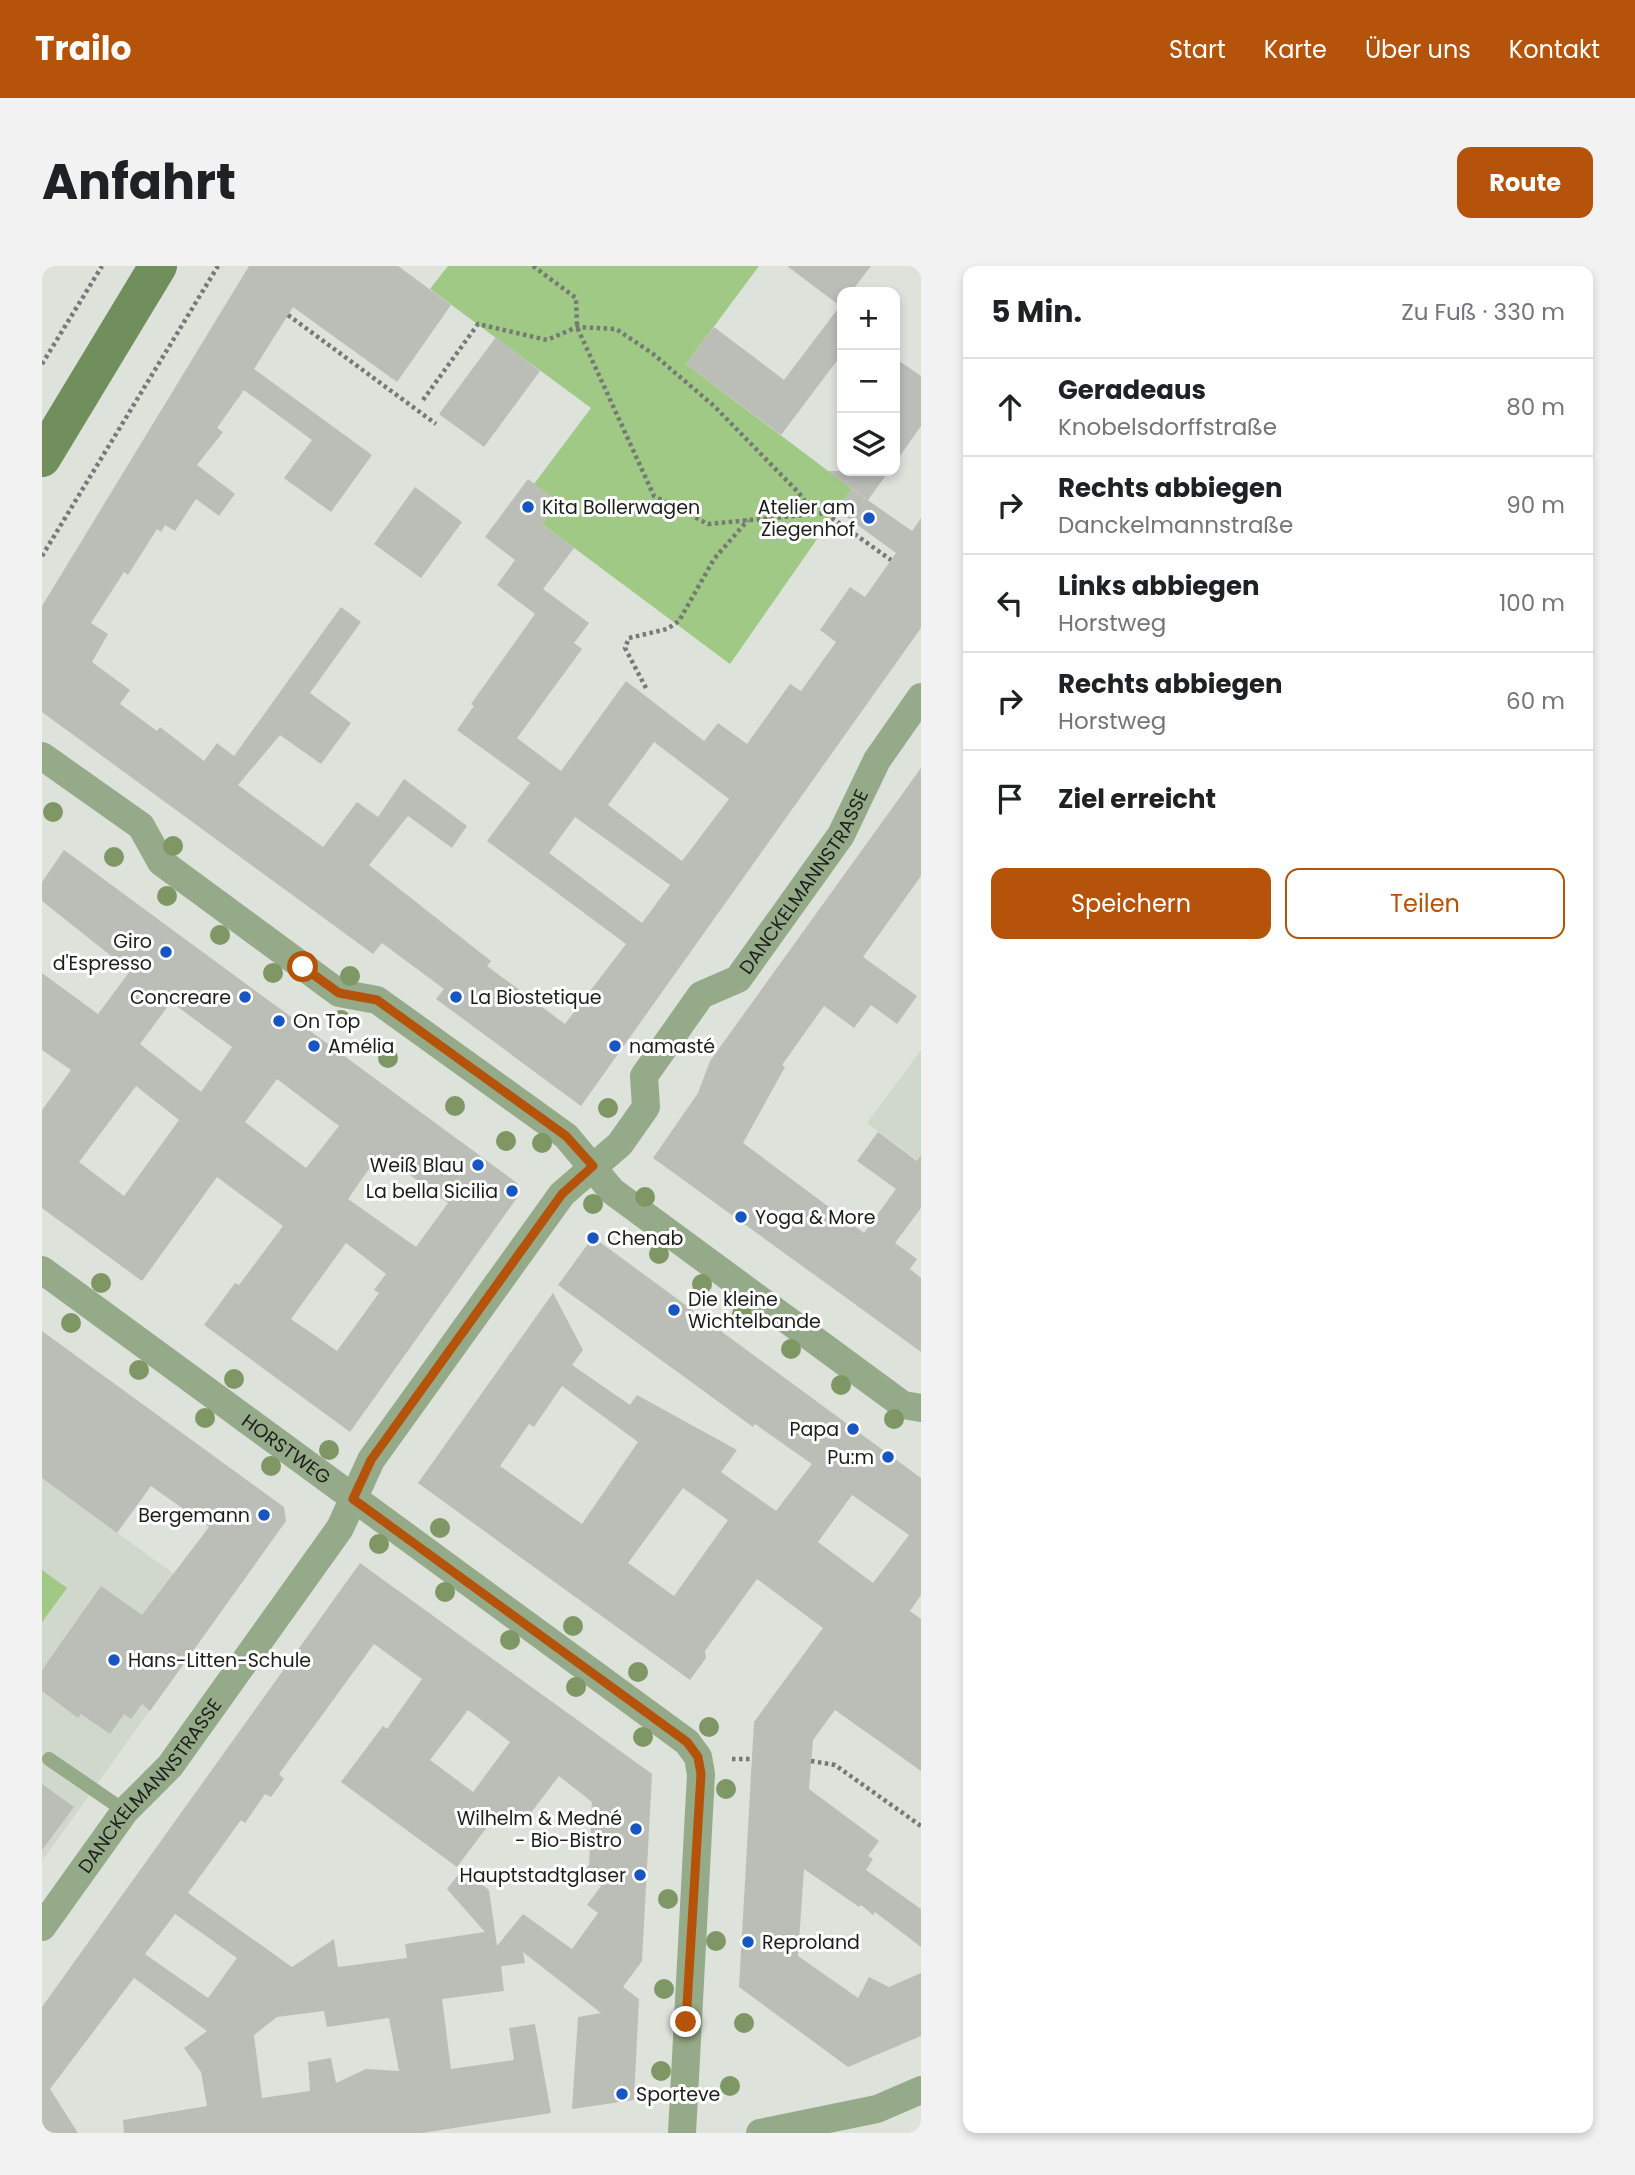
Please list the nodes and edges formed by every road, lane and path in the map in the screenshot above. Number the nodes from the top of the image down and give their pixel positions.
1 (102, 266) edge
2 (158, 266) edge
3 (218, 266) edge
4 (533, 266) edge
5 (288, 315) dead end
6 (578, 327) junction
7 (42, 364) edge
8 (423, 400) dead end
9 (436, 424) dead end
10 (42, 458) edge
11 (813, 514) junction
12 (748, 519) junction
13 (42, 556) edge
14 (891, 560) dead end
15 (646, 688) dead end
16 (921, 697) edge
17 (42, 755) edge
18 (593, 1166) junction
19 (42, 1270) edge
20 (921, 1408) edge
21 (353, 1499) junction
22 (49, 1759) dead end
23 (732, 1759) dead end
24 (751, 1759) dead end
25 (811, 1761) dead end
26 (125, 1811) junction
27 (921, 1826) edge
28 (42, 1927) edge
29 (921, 2090) edge
30 (682, 2133) edge
31 (760, 2133) edge

1 - 7 path
2 - 10 street
3 - 13 path
4 - 6 path
5 - 9 path
6 - 8 path
6 - 11 path
6 - 12 path
11 - 12 path
11 - 14 path
12 - 15 path
16 - 18 street, DANCKELMANNSTRASSE
17 - 18 street
18 - 20 street
18 - 21 street, DANCKELMANNSTRASSE
19 - 21 street, HORSTWEG
21 - 26 street, DANCKELMANNSTRASSE
21 - 30 street, HORSTWEG
22 - 26 lane
23 - 24 path
25 - 27 path
26 - 28 street, DANCKELMANNSTRASSE
29 - 31 street

